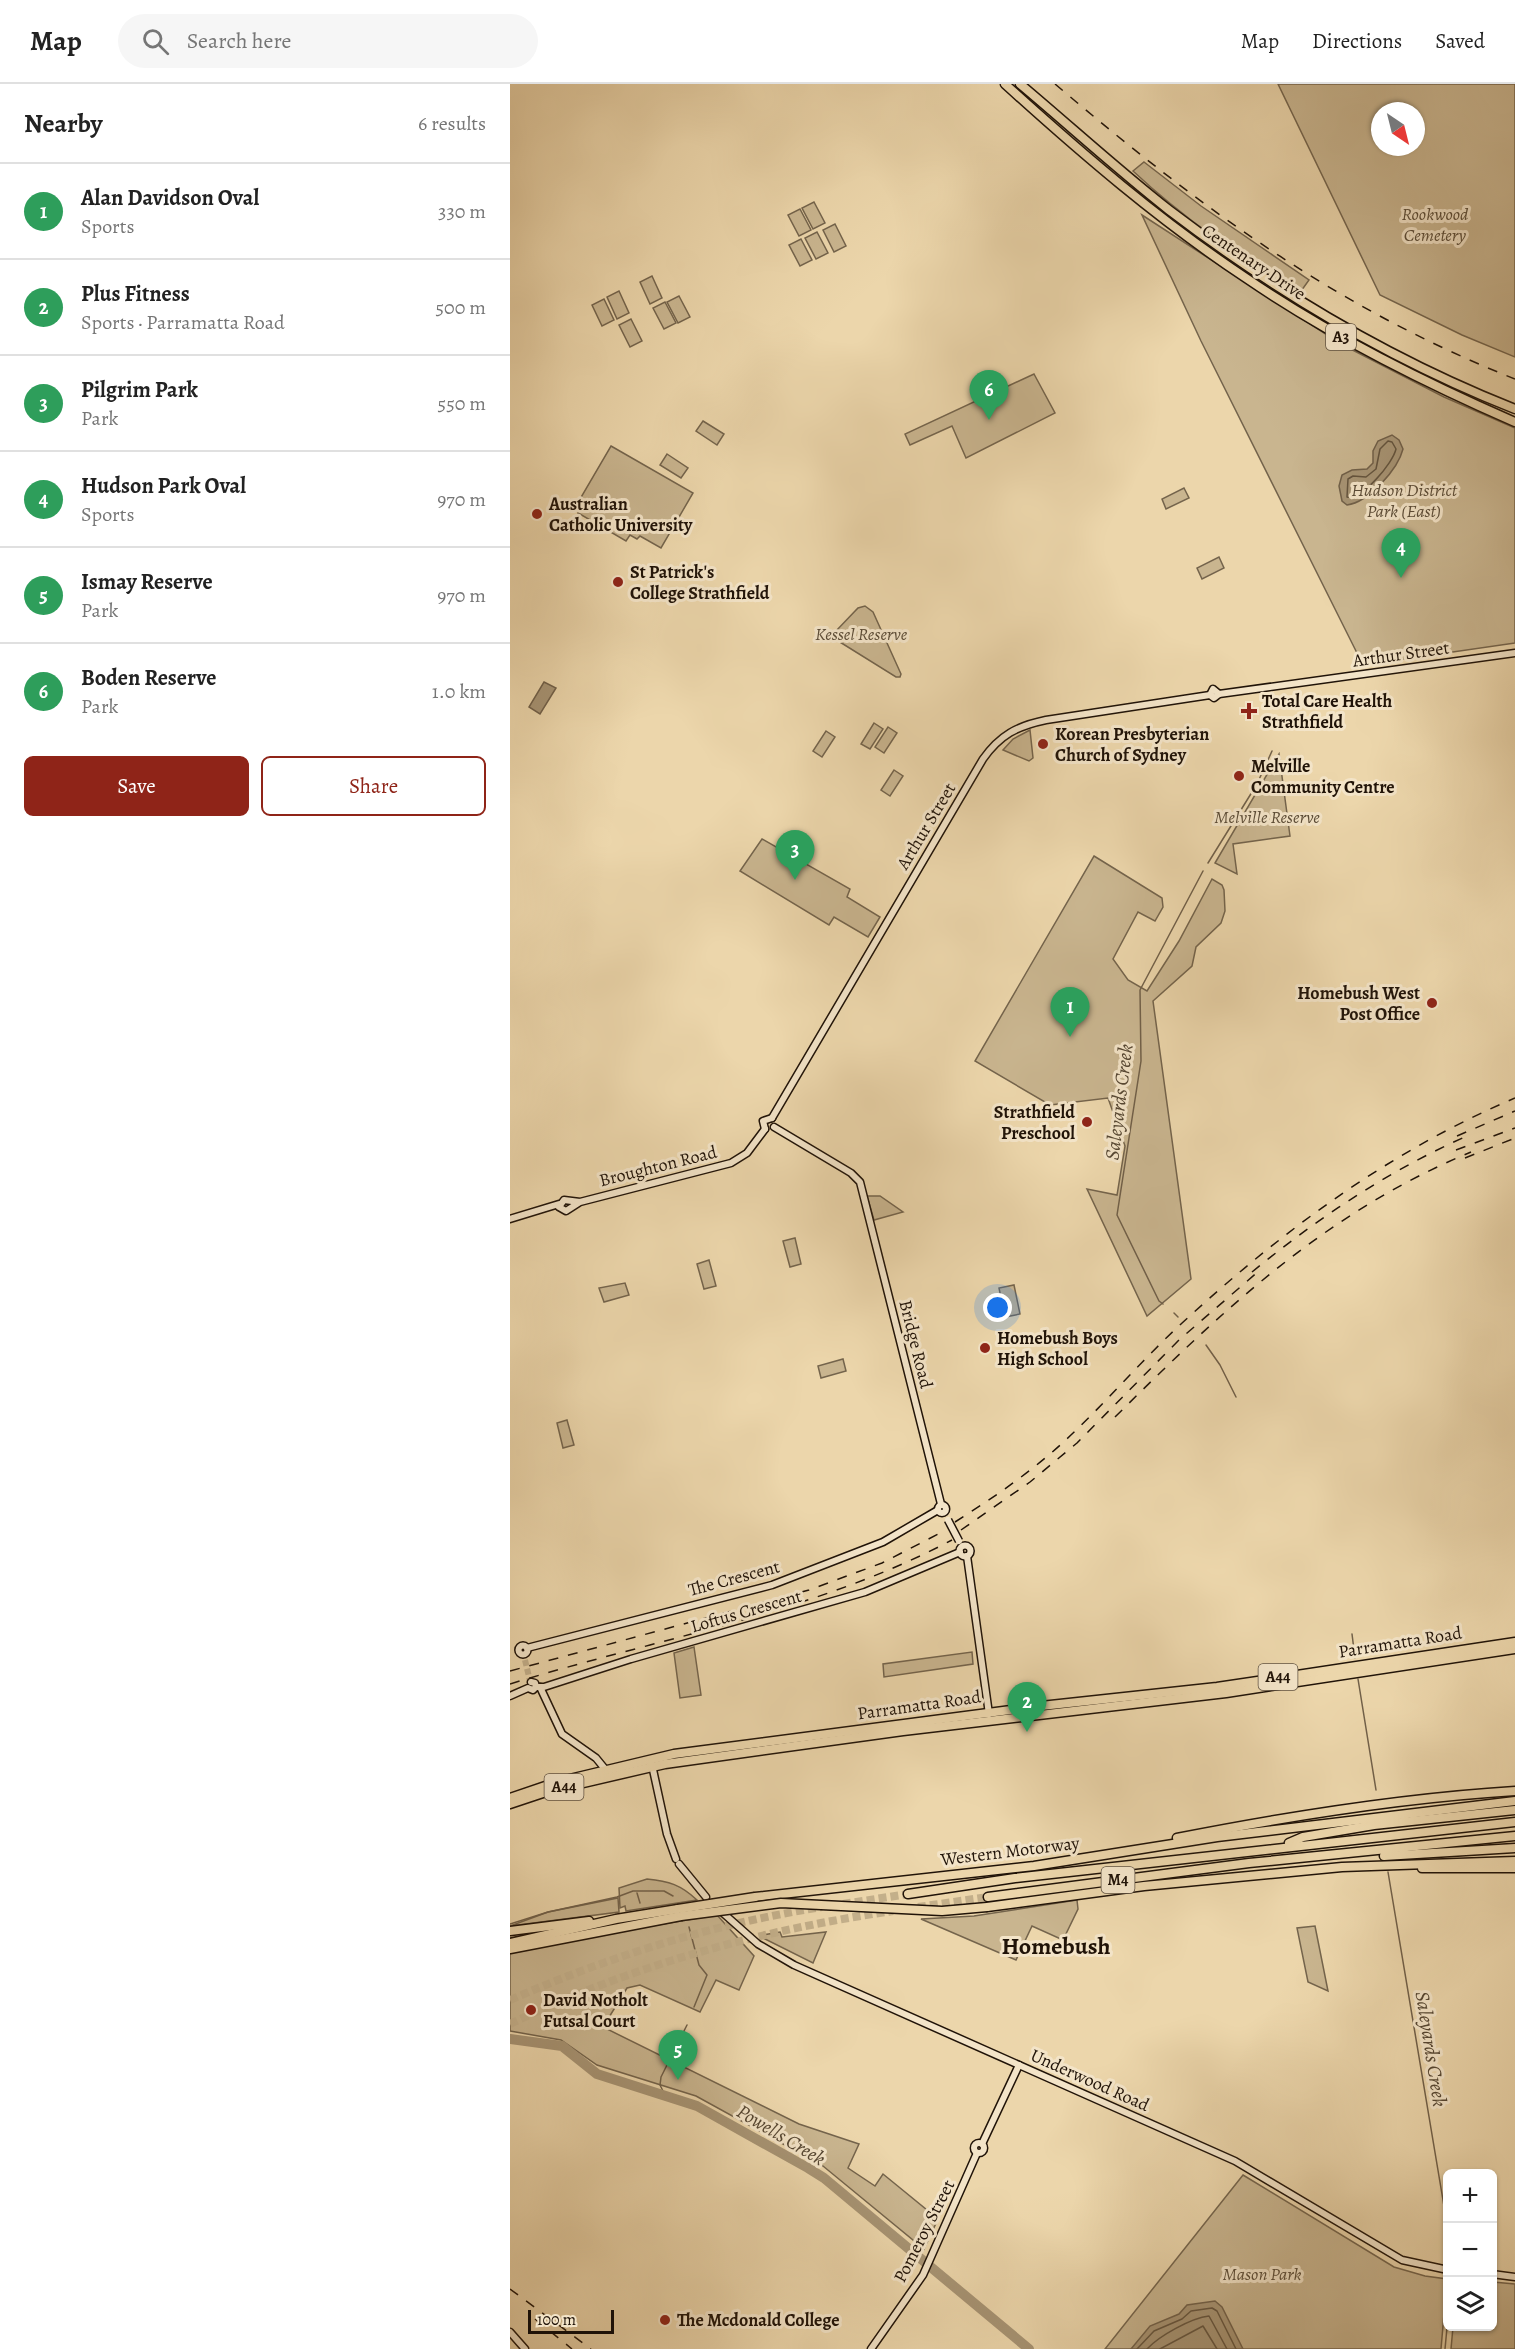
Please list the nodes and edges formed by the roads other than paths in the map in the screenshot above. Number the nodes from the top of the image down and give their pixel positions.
1 (1005, 84) edge
2 (1020, 84) edge
3 (1515, 409) edge
4 (1515, 422) edge
5 (1515, 653) edge
6 (772, 1118) junction
7 (774, 1127) junction
8 (765, 1129) junction
9 (568, 1200) junction
10 (579, 1202) junction
11 (560, 1207) junction
12 (571, 1207) junction
13 (510, 1220) edge
14 (941, 1509) junction
15 (960, 1546) junction
16 (967, 1556) junction
17 (1515, 1642) edge
18 (1515, 1649) edge
19 (510, 1652) edge
20 (538, 1687) junction
21 (510, 1696) edge
22 (990, 1717) junction
23 (651, 1763) junction
24 (605, 1769) junction
25 (1515, 1791) edge
26 (510, 1798) edge
27 (1515, 1801) edge
28 (510, 1804) edge
29 (1515, 1810) edge
30 (1386, 1819) junction
31 (1373, 1821) junction
32 (1515, 1822) edge
33 (1515, 1836) edge
34 (1277, 1847) junction
35 (1515, 1848) edge
36 (1088, 1858) junction
37 (1393, 1859) junction
38 (1380, 1860) junction
39 (1515, 1861) edge
40 (1515, 1868) edge
41 (908, 1894) tunnel mouth
42 (706, 1897) dead end
43 (988, 1897) tunnel mouth
44 (680, 1912) junction
45 (723, 1913) dead end
46 (616, 1919) junction
47 (510, 1931) edge
48 (510, 1943) edge
49 (510, 1949) edge
50 (1018, 2065) junction
51 (1443, 2269) edge
52 (1497, 2275) edge
53 (1515, 2277) edge
54 (510, 2332) edge
55 (525, 2349) edge
56 (871, 2349) edge

1 - 4 highway, Centenary Drive / A3
2 - 3 highway, Centenary Drive / A3
5 - 6 main road, Arthur Street
6 - 7 main road
6 - 8 main road, Arthur Street
7 - 8 main road
7 - 14 main road, Bridge Road
8 - 10 main road, Broughton Road
9 - 10 main road, Broughton Road
9 - 11 main road
9 - 12 main road
10 - 12 main road, Broughton Road
11 - 12 main road, Broughton Road
11 - 13 main road
14 - 15 main road, Bridge Road, bridge
14 - 19 main road, The Crescent
15 - 16 main road
15 - 16 main road, Bridge Road
15 - 20 main road, Loftus Crescent
16 - 22 main road
17 - 22 highway, Parramatta Road / A44
18 - 22 highway, Parramatta Road / A44
20 - 21 main road, Loftus Crescent
20 - 24 main road
22 - 23 highway, Parramatta Road / A44
23 - 24 highway, Parramatta Road / A44
23 - 28 highway, Parramatta Road / A44
23 - 42 main road
24 - 26 highway, Parramatta Road / A44
25 - 36 highway
27 - 30 highway, Western Motorway / M4
29 - 30 highway
30 - 31 highway, Western Motorway / M4
31 - 34 highway
31 - 36 highway, Western Motorway / M4
32 - 34 highway, Western Motorway / M4
33 - 37 highway
34 - 41 highway, Western Motorway / M4
35 - 37 highway
36 - 44 highway, Western Motorway, bridge
37 - 38 highway
37 - 39 highway
37 - 40 highway
38 - 43 highway, M4
38 - 44 highway, Western Motorway, bridge
44 - 46 highway, Western Motorway
44 - 49 highway, Western Motorway
45 - 50 main road, Underwood Road
46 - 47 highway
46 - 48 highway, Western Motorway
50 - 51 main road, Underwood Road
50 - 56 main road, Pomeroy Street
52 - 53 main road
54 - 55 main road

